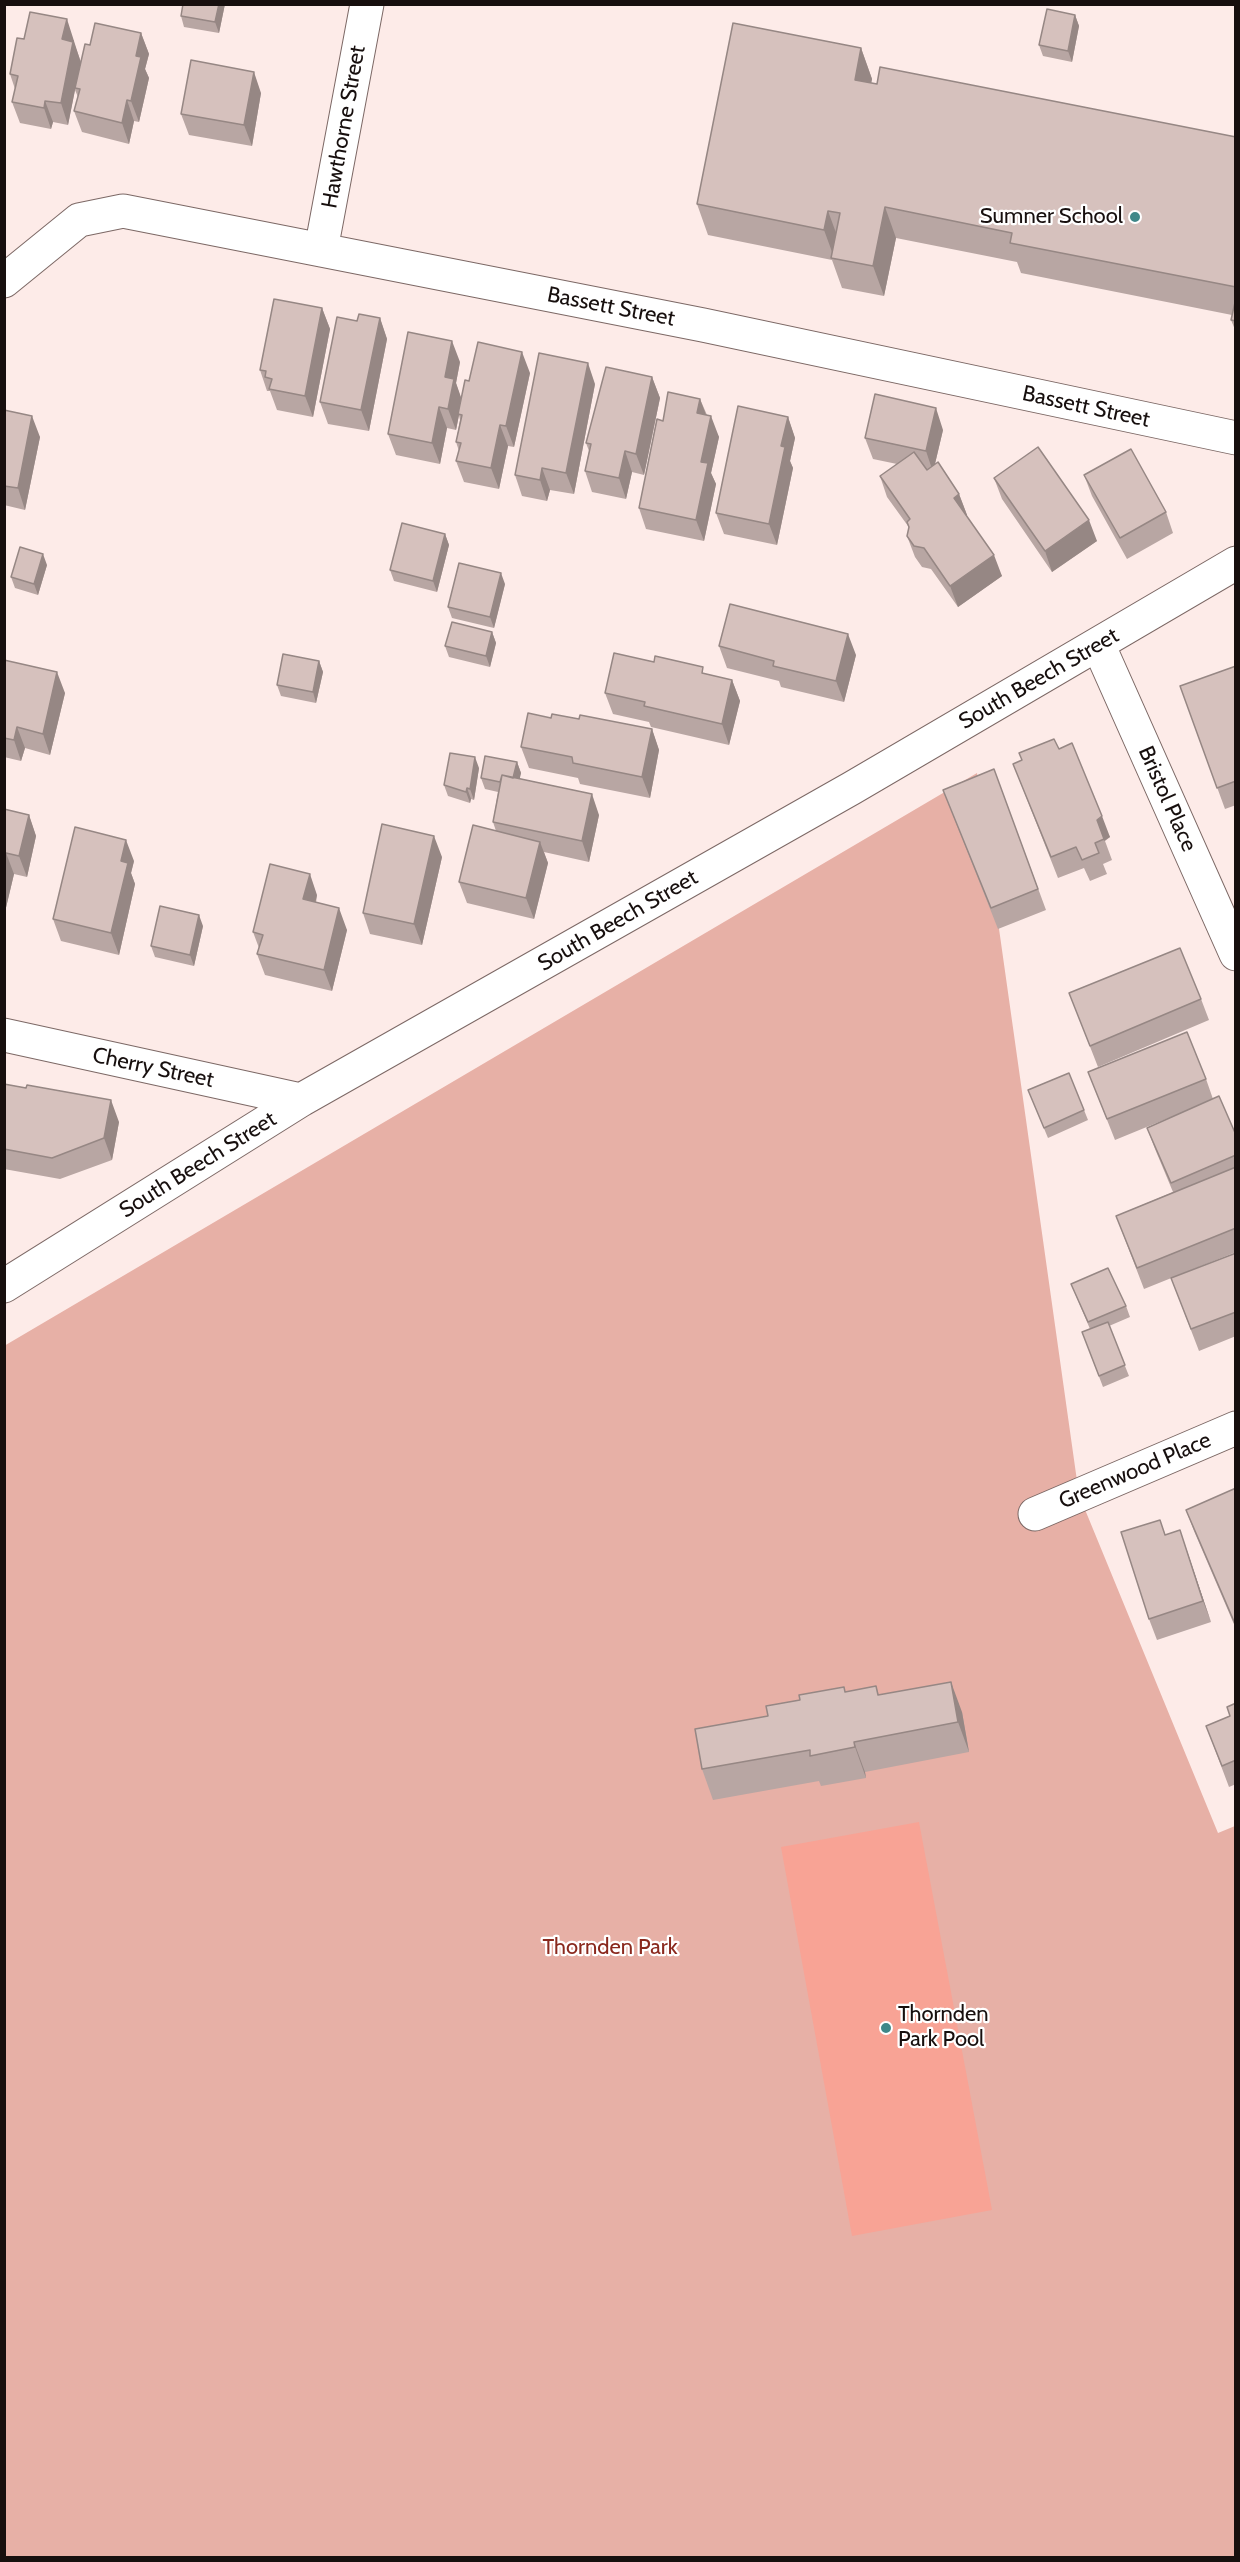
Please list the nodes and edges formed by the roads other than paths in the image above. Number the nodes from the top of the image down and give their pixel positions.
1 (367, 4) edge
2 (321, 250) junction
3 (4, 281) edge
4 (1236, 438) edge
5 (1236, 563) edge
6 (1098, 644) junction
7 (1236, 954) edge
8 (4, 1035) edge
9 (301, 1100) junction
10 (4, 1286) edge
11 (1236, 1428) edge
12 (1035, 1514) dead end

1 - 2 street, Hawthorne Street
2 - 3 street, Bassett Street
2 - 4 street, Bassett Street
5 - 6 street, South Beech Street
6 - 7 street, Bristol Place
6 - 9 street, South Beech Street
8 - 9 street, Cherry Street
9 - 10 street, South Beech Street
11 - 12 street, Greenwood Place

